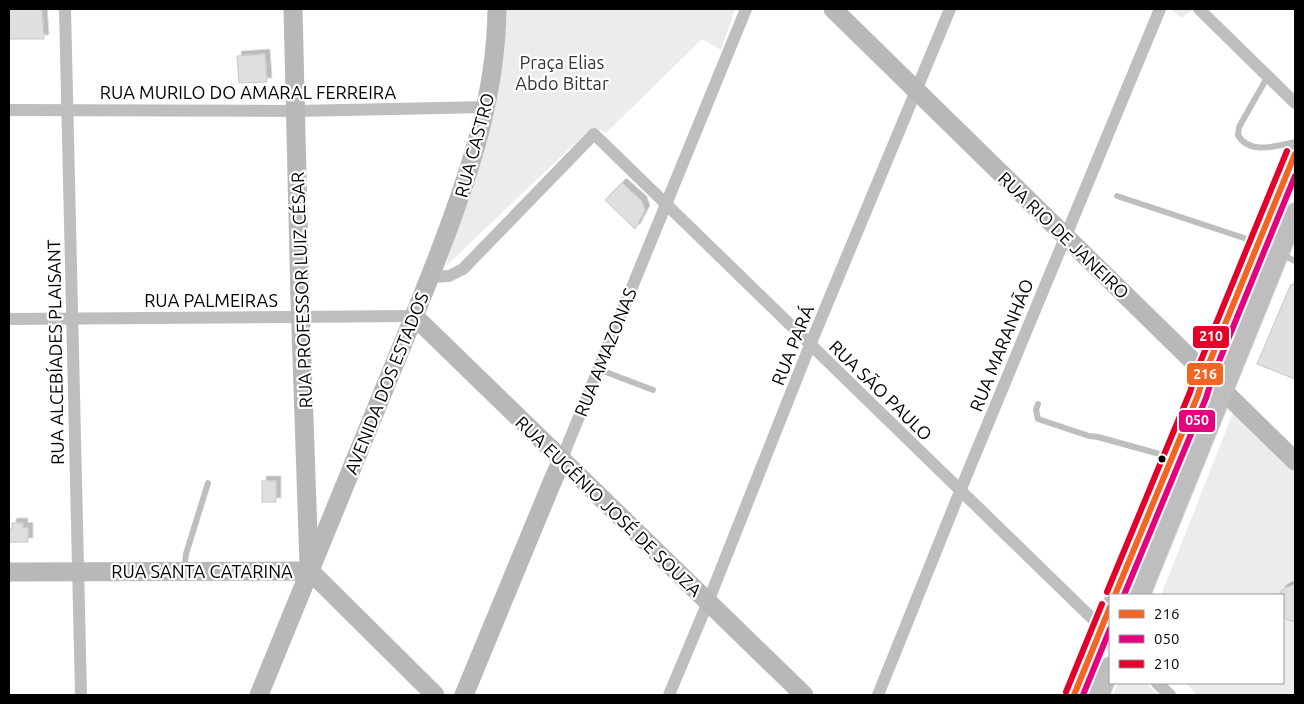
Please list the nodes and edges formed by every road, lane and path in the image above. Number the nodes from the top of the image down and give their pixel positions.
1 (65, 9) edge
2 (293, 9) edge
3 (497, 9) edge
4 (746, 9) edge
5 (833, 9) edge
6 (950, 9) edge
7 (1160, 9) edge
8 (1199, 9) edge
9 (1268, 76) junction
10 (916, 91) junction
11 (1295, 103) edge
12 (487, 107) junction
13 (9, 110) edge
14 (67, 110) junction
15 (296, 111) junction
16 (594, 134) joint
17 (1295, 142) edge
18 (1295, 154) edge
19 (1118, 196) dead end
20 (666, 204) junction
21 (1295, 213) edge
22 (1065, 236) junction
23 (1259, 243) junction
24 (1287, 258) edge
25 (430, 277) junction
26 (414, 316) junction
27 (301, 317) junction
28 (9, 319) edge
29 (72, 319) junction
30 (810, 345) junction
31 (598, 369) junction
32 (1206, 373) junction
33 (654, 390) dead end
34 (1223, 390) junction
35 (1038, 404) dead end
36 (1171, 458) junction
37 (562, 460) junction
38 (1295, 461) edge
39 (208, 483) dead end
40 (960, 491) junction
41 (184, 571) junction
42 (310, 571) junction
43 (9, 572) edge
44 (78, 572) junction
45 (1115, 594) edge
46 (1140, 594) edge
47 (708, 602) junction
48 (1109, 610) edge
49 (1102, 628) junction
50 (1109, 670) edge
51 (1158, 684) edge
52 (81, 695) edge
53 (259, 695) edge
54 (435, 695) edge
55 (464, 695) edge
56 (669, 695) edge
57 (804, 695) edge
58 (878, 695) edge
59 (1074, 695) edge
60 (1099, 695) edge
61 (1170, 695) edge

1 - 14 street, RUA ALCEBÍADES PLAISANT
2 - 15 street, RUA PROFESSOR LUIZ CÉSAR
3 - 12 street, RUA CASTRO
4 - 20 street, RUA AMAZONAS
5 - 10 street, RUA RIO DE JANEIRO
6 - 10 street, RUA PARÁ
7 - 22 street, RUA MARANHÃO
8 - 9 street
9 - 11 street
9 - 17 lane
10 - 22 street, RUA RIO DE JANEIRO
10 - 30 street, RUA PARÁ
12 - 15 street, RUA MURILO DO AMARAL FERREIRA
12 - 25 street, RUA CASTRO
13 - 14 street, RUA MURILO DO AMARAL FERREIRA
14 - 15 street, RUA MURILO DO AMARAL FERREIRA
14 - 29 street, RUA ALCEBÍADES PLAISANT
15 - 27 street, RUA PROFESSOR LUIZ CÉSAR
16 - 20 street, RUA SÃO PAULO
16 - 25 street, AVENIDA DOS ESTADOS
18 - 23 main road
19 - 23 lane
20 - 30 street, RUA SÃO PAULO
20 - 31 street, RUA AMAZONAS
21 - 24 main road
22 - 32 street, RUA RIO DE JANEIRO
22 - 40 street, RUA MARANHÃO
23 - 24 lane
23 - 32 main road
24 - 34 main road
25 - 26 street, AVENIDA DOS ESTADOS
26 - 27 street, RUA PALMEIRAS
26 - 37 street, RUA EUGÊNIO JOSÉ DE SOUZA
26 - 42 street, AVENIDA DOS ESTADOS
27 - 29 street, RUA PALMEIRAS
27 - 42 street, RUA PROFESSOR LUIZ CÉSAR
28 - 29 street, RUA PALMEIRAS
29 - 44 street, RUA ALCEBÍADES PLAISANT
30 - 40 street, RUA SÃO PAULO
30 - 47 street, RUA PARÁ
31 - 33 lane
31 - 37 street, RUA AMAZONAS
32 - 34 street, RUA RIO DE JANEIRO
32 - 36 main road
34 - 38 street, RUA RIO DE JANEIRO
34 - 46 main road
35 - 36 lane
36 - 45 main road
37 - 47 street, RUA EUGÊNIO JOSÉ DE SOUZA
37 - 55 street, RUA AMAZONAS
39 - 41 lane
40 - 49 street, RUA SÃO PAULO
40 - 58 street, RUA MARANHÃO
41 - 42 street, RUA SANTA CATARINA
41 - 44 street, RUA SANTA CATARINA
42 - 53 street, AVENIDA DOS ESTADOS
42 - 54 street, RUA SANTA CATARINA
43 - 44 street, RUA SANTA CATARINA
44 - 52 street, RUA ALCEBÍADES PLAISANT
47 - 56 street, RUA PARÁ
47 - 57 street, RUA EUGÊNIO JOSÉ DE SOUZA
48 - 49 main road
49 - 59 main road
50 - 60 main road
51 - 61 street

